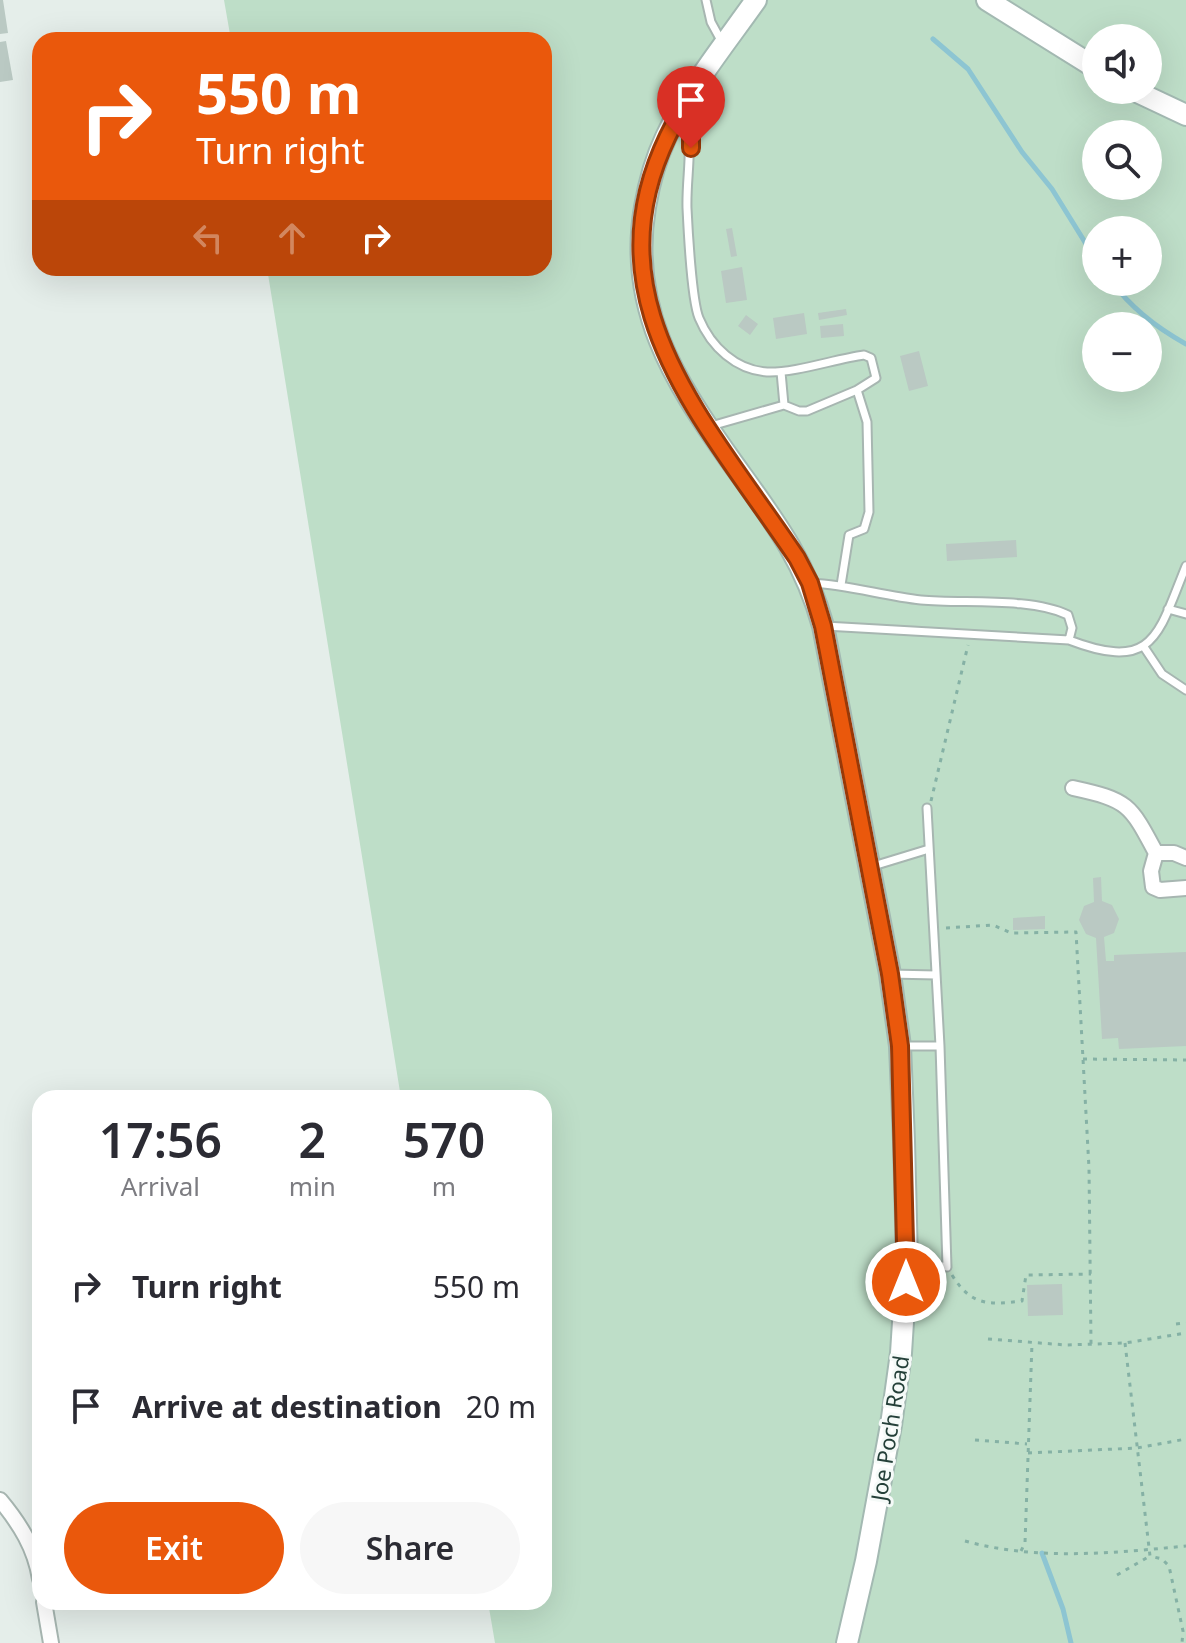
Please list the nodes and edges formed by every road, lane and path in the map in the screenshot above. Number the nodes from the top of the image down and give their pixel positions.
1 (706, 0) edge
2 (756, 0) edge
3 (987, 0) edge
4 (724, 46) junction
5 (1082, 59) edge
6 (1162, 104) edge
7 (683, 108) junction
8 (1186, 115) edge
9 (781, 372) junction
10 (857, 390) junction
11 (784, 405) junction
12 (707, 427) junction
13 (1186, 566) edge
14 (810, 583) junction
15 (841, 585) junction
16 (1168, 609) junction
17 (1186, 614) edge
18 (823, 626) junction
19 (971, 633) junction
20 (1069, 640) junction
21 (1144, 647) junction
22 (1186, 690) edge
23 (1073, 788) dead end
24 (927, 808) joint
25 (929, 849) junction
26 (1156, 853) junction
27 (1186, 858) edge
28 (867, 868) junction
29 (1186, 888) edge
30 (934, 928) junction
31 (890, 974) junction
32 (936, 975) junction
33 (900, 1046) junction
34 (940, 1046) junction
35 (1083, 1059) junction
36 (1186, 1060) edge
37 (907, 1260) junction
38 (947, 1267) junction
39 (1091, 1274) junction
40 (1186, 1323) edge
41 (1176, 1324) dead end
42 (1186, 1333) edge
43 (988, 1339) dead end
44 (1032, 1343) junction
45 (1125, 1343) junction
46 (1091, 1344) junction
47 (1186, 1439) edge
48 (975, 1440) dead end
49 (1028, 1444) junction
50 (1137, 1448) junction
51 (1028, 1453) junction
52 (0, 1500) edge
53 (965, 1541) dead end
54 (1186, 1546) edge
55 (32, 1550) edge
56 (1149, 1550) junction
57 (1020, 1552) junction
58 (1150, 1556) junction
59 (1117, 1575) dead end
60 (45, 1610) edge
61 (51, 1643) edge
62 (847, 1643) edge
63 (1182, 1643) edge

1 - 4 lane
2 - 4 street, Joe Poch Road
3 - 5 street
4 - 7 street, Joe Poch Road
6 - 8 street
7 - 9 lane
7 - 12 street, Joe Poch Road
9 - 10 lane
9 - 11 lane
10 - 11 lane
10 - 15 lane
11 - 12 lane
12 - 14 street, Joe Poch Road
13 - 16 lane
14 - 15 lane
14 - 18 street, Joe Poch Road
15 - 20 lane
16 - 17 lane
16 - 21 lane
18 - 19 lane
18 - 28 street, Joe Poch Road
19 - 20 lane
19 - 24 path
20 - 21 lane
21 - 22 lane
23 - 26 street
24 - 25 lane
25 - 28 lane
25 - 30 lane
26 - 27 street
26 - 29 street
28 - 31 street, Joe Poch Road
30 - 32 lane
30 - 35 path
31 - 32 lane
31 - 33 street, Joe Poch Road
32 - 34 lane
33 - 34 lane
33 - 37 street, Joe Poch Road
34 - 38 lane
35 - 36 path
35 - 39 path
37 - 38 lane
37 - 62 street, Joe Poch Road
38 - 39 path
39 - 46 path
40 - 41 path
42 - 45 path
43 - 44 path
44 - 46 path
44 - 49 path
45 - 46 path
45 - 50 path
47 - 50 path
48 - 49 path
49 - 51 path
50 - 51 path
50 - 56 path
51 - 57 path
52 - 55 street
53 - 57 path
54 - 56 path
56 - 57 path
56 - 58 path
58 - 59 path
58 - 63 path
60 - 61 street

